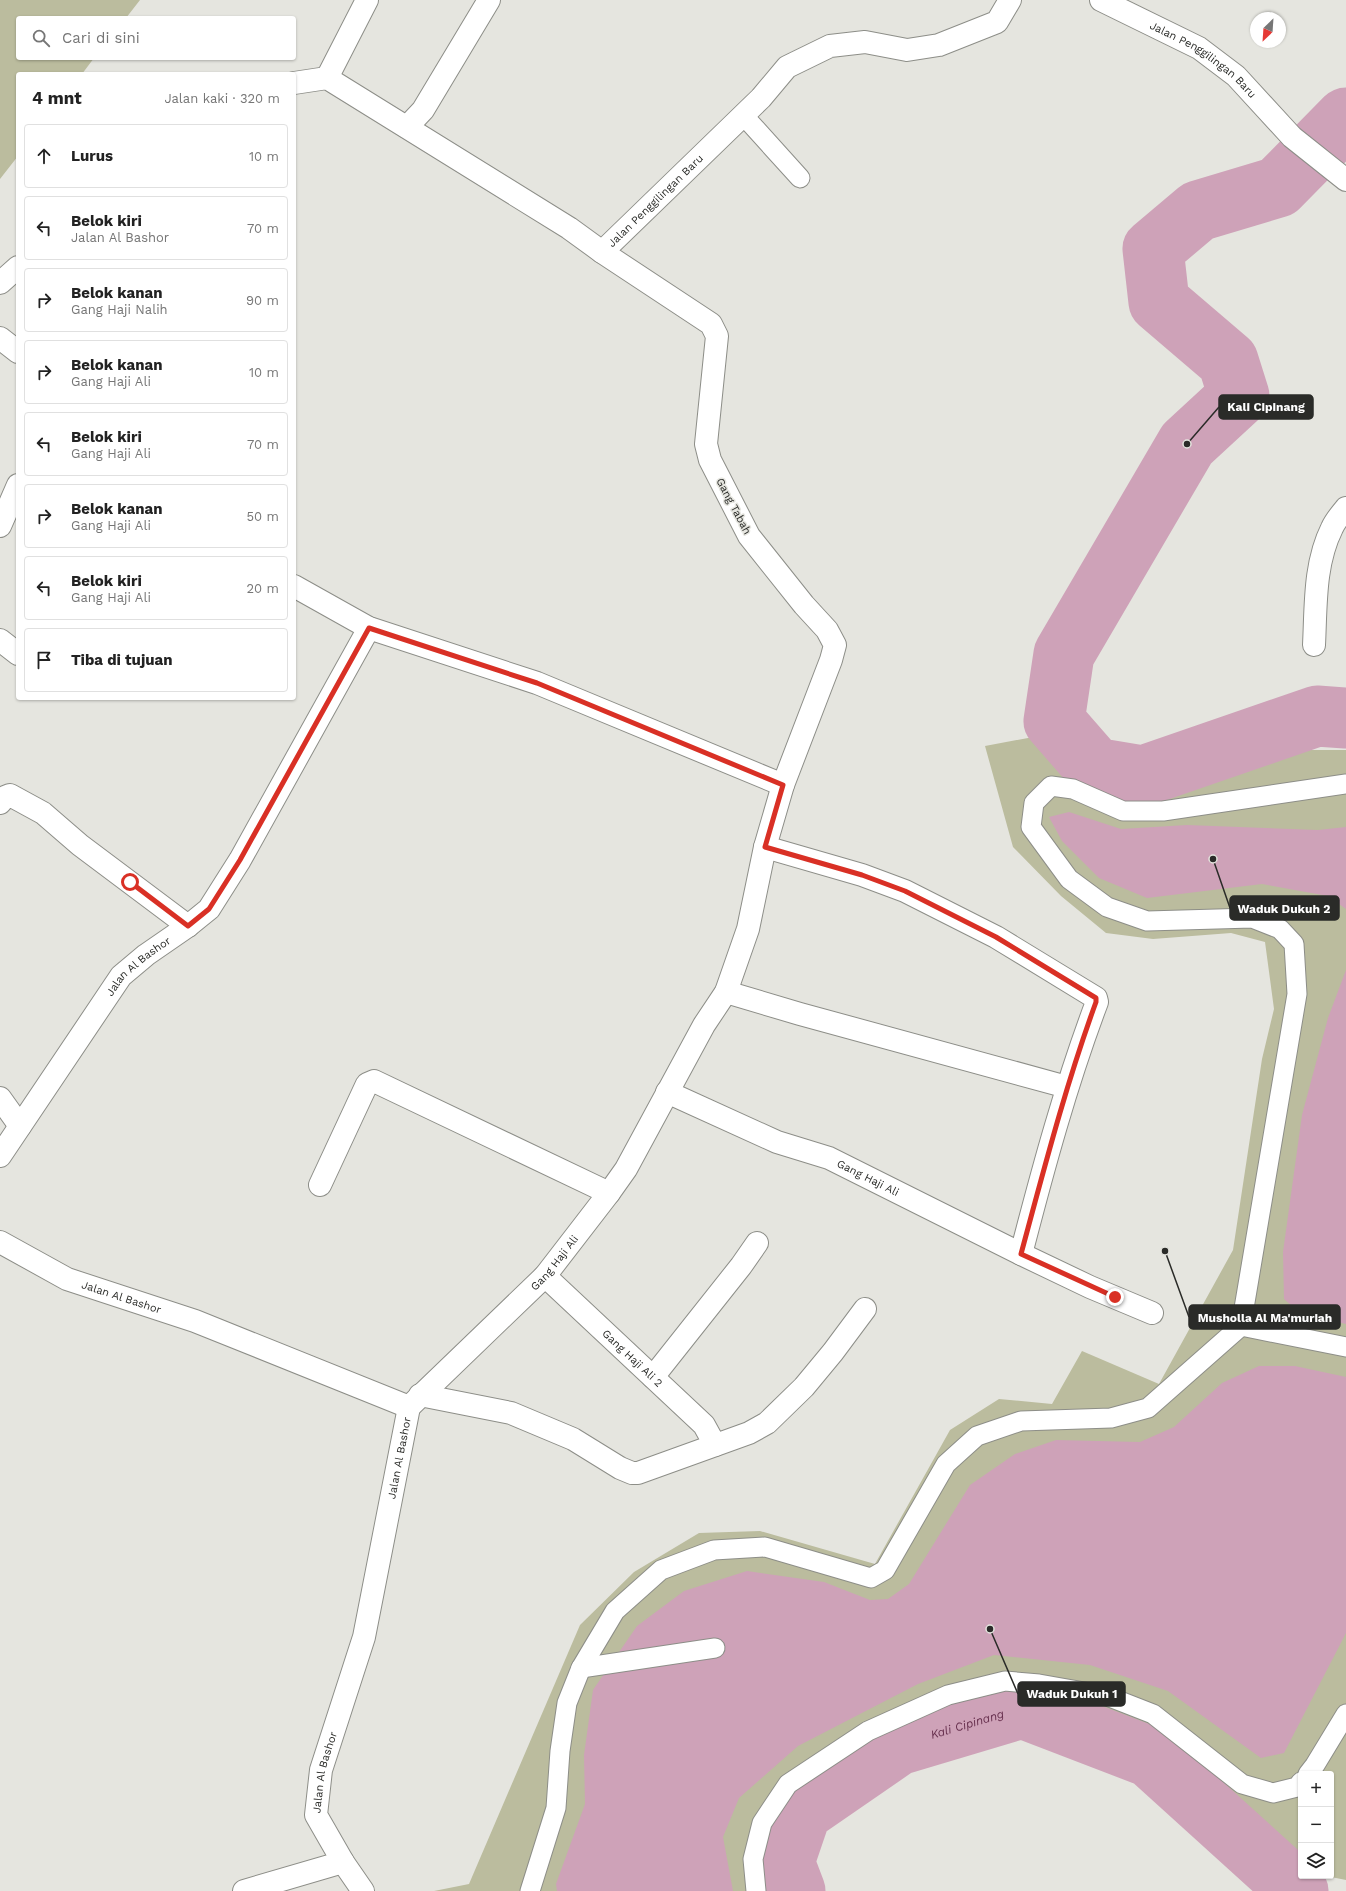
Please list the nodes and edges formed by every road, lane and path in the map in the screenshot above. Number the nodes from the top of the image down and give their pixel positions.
1 (367, 0) edge
2 (489, 0) edge
3 (1010, 0) edge
4 (1101, 0) edge
5 (327, 78) junction
6 (296, 83) edge
7 (743, 115) junction
8 (407, 127) junction
9 (800, 178) dead end
10 (1346, 180) edge
11 (602, 252) junction
12 (16, 269) edge
13 (0, 283) edge
14 (0, 338) edge
15 (16, 350) edge
16 (16, 490) edge
17 (1346, 508) edge
18 (0, 526) edge
19 (296, 587) edge
20 (369, 628) junction
21 (0, 640) edge
22 (1314, 645) dead end
23 (16, 652) edge
24 (1346, 784) edge
25 (783, 785) junction
26 (0, 803) edge
27 (765, 847) junction
28 (188, 926) junction
29 (726, 992) junction
30 (1067, 1087) junction
31 (667, 1092) junction
32 (0, 1098) edge
33 (20, 1126) junction
34 (0, 1156) edge
35 (320, 1185) dead end
36 (609, 1193) junction
37 (0, 1242) edge
38 (757, 1243) dead end
39 (1021, 1254) junction
40 (545, 1276) junction
41 (865, 1309) dead end
42 (1152, 1313) dead end
43 (1242, 1326) junction
44 (1346, 1347) edge
45 (653, 1377) junction
46 (414, 1401) junction
47 (715, 1445) junction
48 (715, 1648) dead end
49 (582, 1668) junction
50 (1346, 1714) edge
51 (1310, 1771) edge
52 (1298, 1786) edge
53 (343, 1862) junction
54 (244, 1891) edge
55 (363, 1891) edge
56 (530, 1891) edge
57 (756, 1891) edge

1 - 5 street
2 - 8 street
3 - 7 street, Jalan Penggilingan Baru
4 - 10 street, Jalan Penggilingan Baru
5 - 6 street
5 - 8 street, Jalan Penggilingan Baru
7 - 9 lane
7 - 11 street, Jalan Penggilingan Baru
8 - 11 street, Jalan Penggilingan Baru
11 - 25 street, Gang Tabah
12 - 13 street
14 - 15 street
16 - 18 street
17 - 22 street
19 - 20 street
20 - 25 street
20 - 28 street, Jalan Al Bashor
21 - 23 street
24 - 43 lane
25 - 27 street, Gang Haji Ali
26 - 28 street
27 - 29 street, Gang Haji Ali
27 - 30 street
28 - 33 street, Jalan Al Bashor
29 - 30 street
29 - 31 street, Gang Haji Ali
30 - 39 street
31 - 36 street, Gang Haji Ali
31 - 39 street, Gang Haji Ali
32 - 33 street
33 - 34 street, Jalan Al Bashor
35 - 36 street
36 - 40 street, Gang Haji Ali
37 - 46 street, Jalan Al Bashor
38 - 45 street
39 - 42 street, Gang Haji Ali
40 - 45 street, Gang Haji Ali 2
40 - 46 street, Gang Haji Ali
41 - 47 street
43 - 44 lane
43 - 49 lane
45 - 47 street, Gang Haji Ali 2
46 - 47 street
46 - 53 street, Jalan Al Bashor
48 - 49 lane
49 - 56 lane
50 - 51 lane
52 - 57 lane
53 - 54 street
53 - 55 street, Jalan Al Bashor

